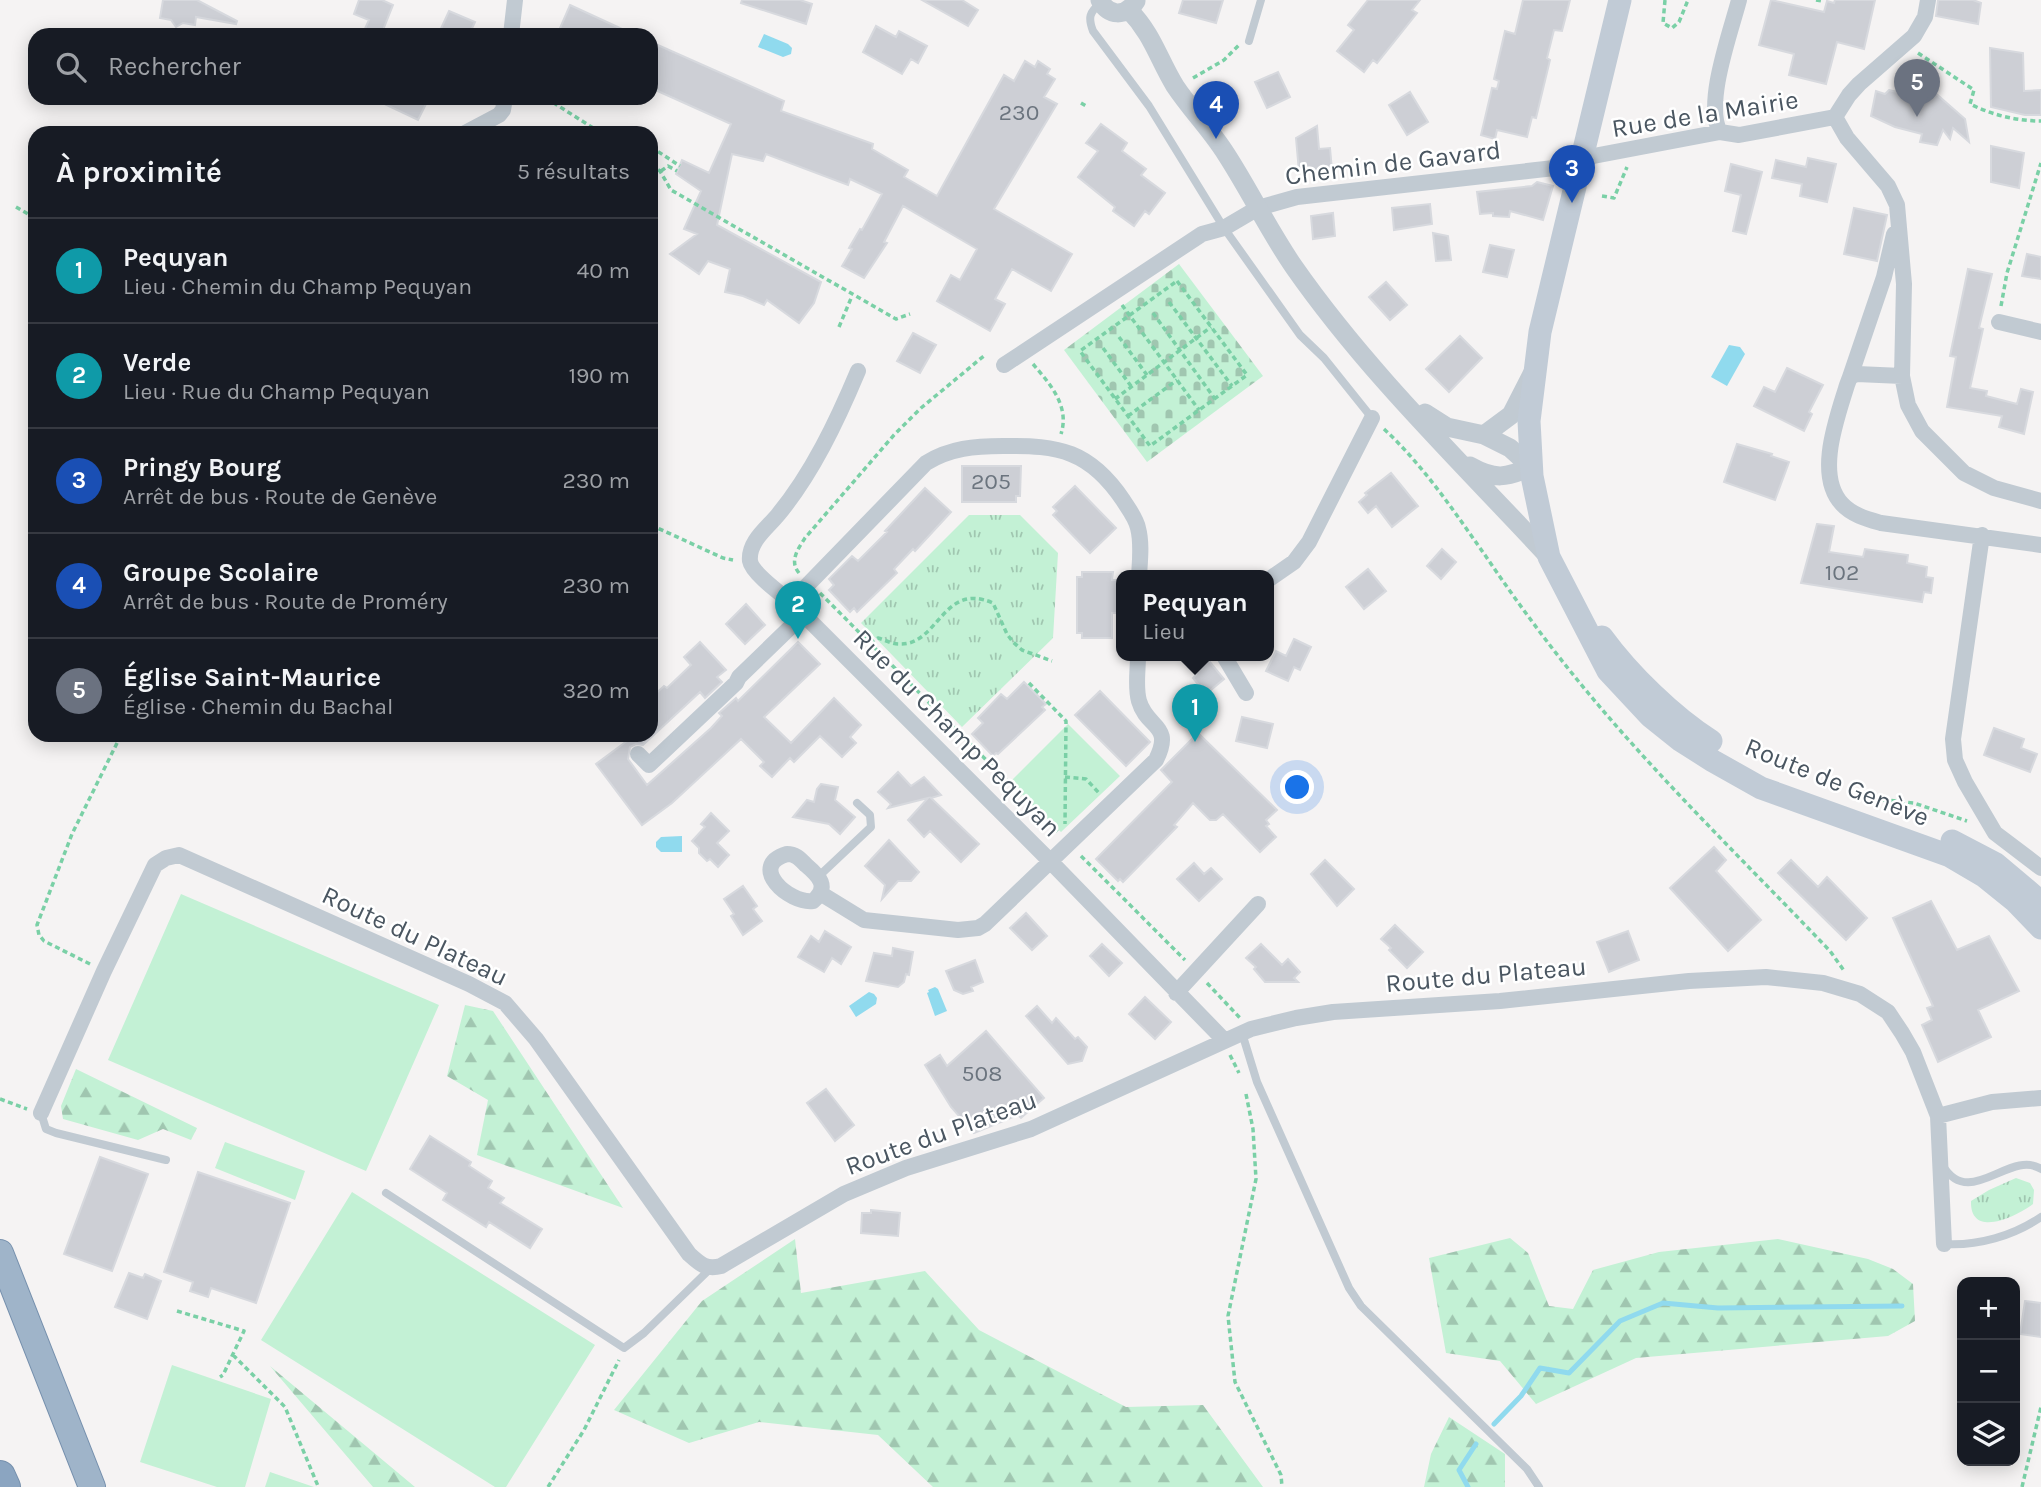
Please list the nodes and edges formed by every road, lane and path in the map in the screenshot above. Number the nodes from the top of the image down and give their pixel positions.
1 (516, 0) edge
2 (1261, 0) edge
3 (1620, 0) edge
4 (1665, 0) edge
5 (1688, 0) edge
6 (1739, 0) edge
7 (1816, 0) edge
8 (1928, 0) edge
9 (1101, 1) edge
10 (1822, 1) edge
11 (1132, 5) edge
12 (512, 28) edge
13 (1249, 41) joint
14 (1905, 44) junction
15 (1193, 78) dead end
16 (1081, 103) dead end
17 (504, 105) edge
18 (556, 105) edge
19 (1086, 106) dead end
20 (1835, 117) junction
21 (2041, 121) edge
22 (478, 126) edge
23 (590, 126) edge
24 (1720, 132) junction
25 (658, 153) edge
26 (1630, 160) dead end
27 (1582, 162) junction
28 (2041, 163) edge
29 (660, 171) joint
30 (1602, 196) dead end
31 (16, 206) dead end
32 (1258, 208) junction
33 (28, 214) edge
34 (1897, 222) junction
35 (1224, 228) junction
36 (1113, 293) junction
37 (852, 296) junction
38 (1169, 302) dead end
39 (1153, 313) dead end
40 (910, 314) dead end
41 (1129, 315) junction
42 (1999, 322) joint
43 (839, 327) dead end
44 (1211, 327) junction
45 (2041, 332) edge
46 (1119, 337) dead end
47 (1196, 338) junction
48 (1103, 348) dead end
49 (1180, 350) junction
50 (1023, 351) junction
51 (985, 355) dead end
52 (1164, 362) junction
53 (1004, 365) dead end
54 (1372, 366) junction
55 (1534, 370) junction
56 (858, 371) dead end
57 (1147, 375) junction
58 (1902, 376) junction
59 (1850, 377) junction
60 (1177, 380) junction
61 (1131, 386) junction
62 (1232, 386) junction
63 (1115, 399) junction
64 (1215, 399) junction
65 (1199, 411) junction
66 (1128, 416) junction
67 (1372, 418) joint
68 (1484, 435) junction
69 (1057, 448) junction
70 (1459, 460) junction
71 (1531, 467) junction
72 (2041, 501) edge
73 (658, 528) edge
74 (1982, 535) junction
75 (2041, 545) edge
76 (1549, 557) junction
77 (750, 559) junction
78 (1139, 570) edge
79 (1274, 576) edge
80 (1560, 582) junction
81 (810, 583) junction
82 (791, 602) junction
83 (803, 615) junction
84 (870, 643) junction
85 (1052, 661) dead end
86 (1138, 661) edge
87 (1227, 661) edge
88 (1030, 683) dead end
89 (1246, 693) dead end
90 (118, 742) edge
91 (639, 754) dead end
92 (1065, 777) junction
93 (1817, 795) junction
94 (857, 803) dead end
95 (1110, 804) junction
96 (1995, 833) junction
97 (1069, 843) junction
98 (1049, 861) junction
99 (2041, 869) edge
100 (819, 876) junction
101 (820, 893) junction
102 (1258, 904) dead end
103 (2039, 915) edge
104 (104, 971) junction
105 (1195, 971) junction
106 (1176, 993) junction
107 (1247, 1031) junction
108 (1224, 1040) junction
109 (1239, 1073) dead end
110 (1244, 1084) dead end
111 (0, 1099) edge
112 (2037, 1101) edge
113 (41, 1113) junction
114 (1938, 1116) junction
115 (166, 1160) dead end
116 (1941, 1163) junction
117 (2041, 1169) edge
118 (386, 1193) dead end
119 (2041, 1217) edge
120 (1944, 1244) joint
121 (0, 1253) edge
122 (710, 1269) junction
123 (0, 1295) edge
124 (177, 1311) dead end
125 (624, 1348) junction
126 (233, 1355) junction
127 (220, 1377) dead end
128 (2041, 1407) edge
129 (0, 1476) edge
130 (318, 1486) edge
131 (5, 1487) edge
132 (75, 1487) edge
133 (92, 1487) edge
134 (548, 1487) edge
135 (1282, 1487) edge
136 (1539, 1487) edge
137 (2022, 1487) edge

1 - 12 street
2 - 13 lane
3 - 27 main road, Route de Genève
4 - 5 path
6 - 24 street
7 - 10 path
8 - 14 street
9 - 11 street
9 - 35 lane
11 - 32 street
13 - 15 path
14 - 20 street
14 - 21 path
16 - 19 path
17 - 22 street
18 - 23 path
20 - 24 street, Rue de la Mairie
20 - 34 street
24 - 27 street, Rue de la Mairie
25 - 29 path
26 - 30 path
27 - 32 street, Chemin de Gavard
27 - 55 main road, Route de Genève
28 - 42 path
29 - 37 path
31 - 33 path
32 - 35 street, Chemin de Gavard
32 - 54 street
34 - 58 street
34 - 59 street
35 - 36 street, Chemin de Gavard
35 - 67 lane
36 - 41 path
36 - 50 street, Chemin de Gavard
37 - 40 path
37 - 43 path
38 - 47 path
39 - 49 path
41 - 44 path
41 - 52 path
41 - 63 path
42 - 45 street
44 - 47 path
44 - 62 path
46 - 57 path
47 - 49 path
47 - 62 path
48 - 61 path
49 - 52 path
49 - 64 path
50 - 53 street, Chemin de Gavard
50 - 69 path
51 - 81 path
52 - 57 path
52 - 60 path
54 - 68 street
54 - 70 street
55 - 68 street
55 - 71 main road, Route de Genève
56 - 77 street
57 - 61 path
58 - 59 street
58 - 72 street
59 - 74 street
60 - 65 path
60 - 66 path
61 - 63 path
62 - 64 path
63 - 66 path
64 - 65 path
65 - 66 path
67 - 79 street
68 - 71 street
69 - 78 street
69 - 81 street
70 - 71 street
70 - 76 street
71 - 76 main road, Route de Genève
73 - 77 path
74 - 75 street
74 - 96 street
76 - 80 main road, Route de Genève
77 - 82 street, Rue du Champ Pequyan
80 - 93 main road, Route de Genève
80 - 103 main road, Route de Genève
81 - 82 street
81 - 84 path
82 - 83 street, Rue du Champ Pequyan
83 - 91 street
83 - 98 street, Rue du Champ Pequyan
84 - 85 path
84 - 92 path
86 - 95 street
87 - 89 street
88 - 92 path
90 - 104 path
92 - 95 path
93 - 96 path, Route de Genève
93 - 103 main road, Route de Genève
94 - 100 lane
95 - 97 street
96 - 99 street
97 - 98 street
97 - 105 path
98 - 101 street
98 - 106 street, Rue du Champ Pequyan
100 - 101 street
100 - 101 street
102 - 105 street
104 - 113 street, Route du Plateau
104 - 122 street, Route du Plateau
105 - 106 street
105 - 107 path
106 - 108 street, Rue du Champ Pequyan
107 - 108 street, Route du Plateau
107 - 114 street, Route du Plateau
107 - 136 lane
108 - 109 path
108 - 122 street, Route du Plateau
110 - 135 path
111 - 113 path
112 - 114 street
113 - 115 lane
114 - 116 street, Route du Plateau
116 - 117 lane
116 - 120 street, Route du Plateau
118 - 125 lane
119 - 120 lane
121 - 133 highway
122 - 125 lane
123 - 132 highway
124 - 126 path
125 - 134 path
126 - 127 path
126 - 130 path
128 - 137 path
129 - 131 highway

